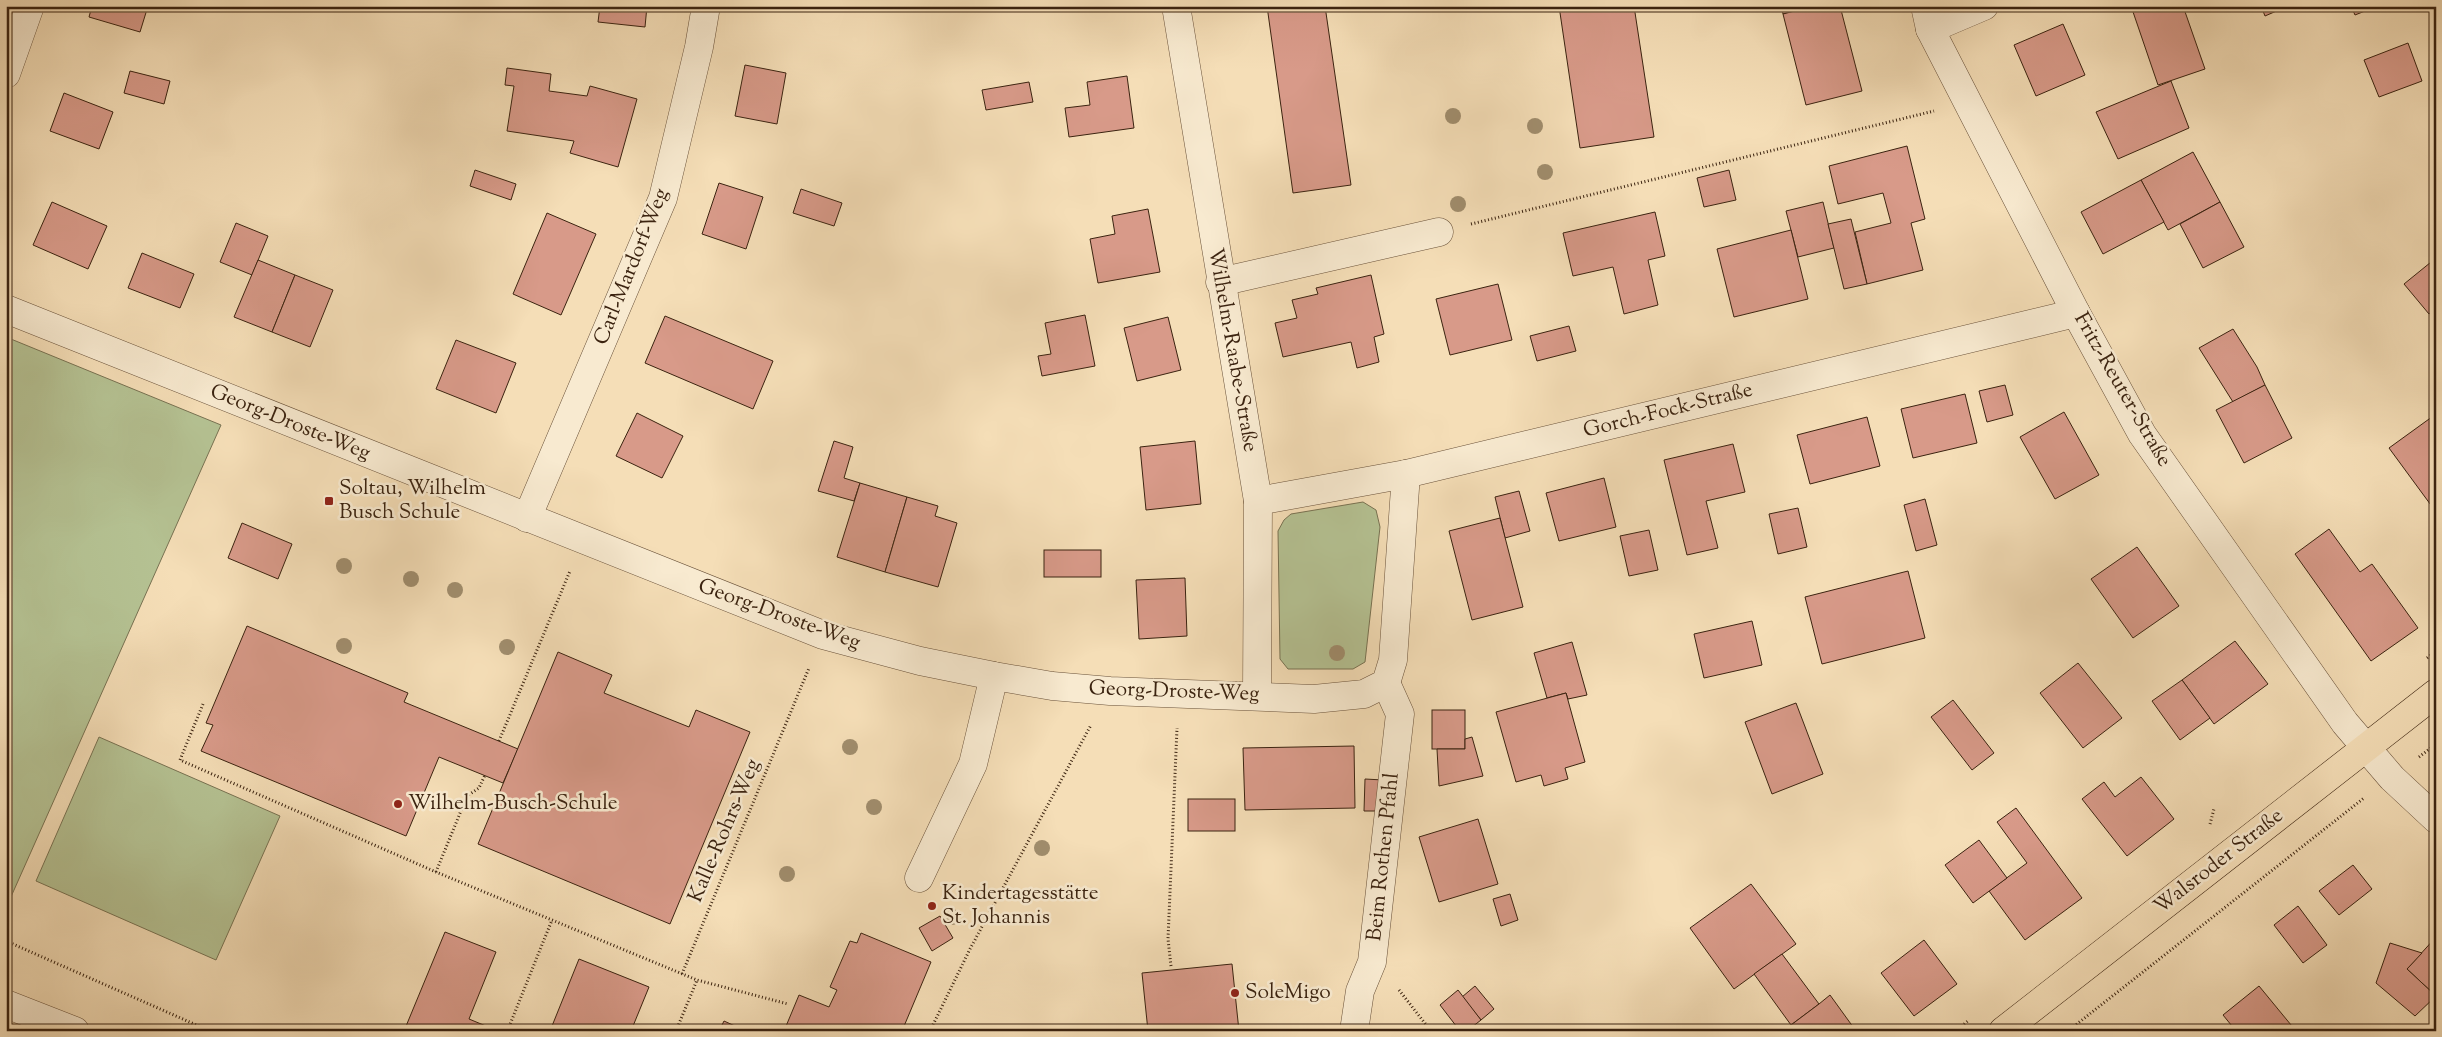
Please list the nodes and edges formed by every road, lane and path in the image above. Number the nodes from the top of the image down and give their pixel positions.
1 (30, 6) edge
2 (706, 6) edge
3 (1176, 6) edge
4 (1984, 6) edge
5 (1927, 18) edge
6 (6, 74) edge
7 (1968, 103) junction
8 (1439, 232) joint
9 (1220, 282) junction
10 (6, 309) edge
11 (2076, 313) junction
12 (1406, 474) junction
13 (1258, 501) junction
14 (527, 518) junction
15 (583, 540) junction
16 (823, 635) junction
17 (994, 676) junction
18 (1386, 683) junction
19 (1110, 691) junction
20 (2436, 693) edge
21 (1178, 695) junction
22 (1257, 695) junction
23 (204, 704) dead end
24 (499, 741) dead end
25 (2436, 744) edge
26 (2366, 747) junction
27 (2414, 760) dead end
28 (484, 775) dead end
29 (2367, 796) dead end
30 (2436, 819) edge
31 (436, 872) junction
32 (919, 878) dead end
33 (552, 920) junction
34 (6, 941) edge
35 (1372, 962) junction
36 (1171, 966) dead end
37 (682, 974) junction
38 (697, 980) junction
39 (6, 1004) edge
40 (788, 1004) dead end
41 (509, 1027) dead end
42 (75, 1031) edge
43 (210, 1031) edge
44 (676, 1031) edge
45 (930, 1031) edge
46 (1354, 1031) edge
47 (1431, 1031) edge
48 (2002, 1031) edge
49 (2068, 1031) edge

1 - 6 street
2 - 14 street, Carl-Mardorf-Weg
3 - 9 street, Wilhelm-Raabe-Straße
4 - 5 street
5 - 7 street, Fritz-Reuter-Straße
7 - 8 path
7 - 11 street, Fritz-Reuter-Straße
8 - 9 street
9 - 13 street, Wilhelm-Raabe-Straße
10 - 14 street, Georg-Droste-Weg
11 - 12 street, Gorch-Fock-Straße
11 - 26 street, Fritz-Reuter-Straße
12 - 13 street, Gorch-Fock-Straße
12 - 18 street
13 - 22 street, Wilhelm-Raabe-Straße
14 - 15 street, Georg-Droste-Weg
15 - 16 street, Georg-Droste-Weg
15 - 24 path
16 - 17 street, Georg-Droste-Weg
16 - 37 path, Kalle-Rohrs-Weg
17 - 19 street, Georg-Droste-Weg
17 - 32 street
18 - 22 street, Georg-Droste-Weg
18 - 35 street, Beim Rothen Pfahl
19 - 21 street, Georg-Droste-Weg
19 - 45 path
20 - 26 main road, Walsroder Straße
21 - 22 street, Georg-Droste-Weg
21 - 36 path
23 - 31 path
25 - 27 path
26 - 30 street, Fritz-Reuter-Straße
26 - 48 main road, Walsroder Straße
28 - 31 path
29 - 49 path
31 - 33 path
33 - 37 path
33 - 41 path
34 - 43 path
35 - 46 street, Beim Rothen Pfahl
35 - 47 path
37 - 38 path
38 - 40 path
38 - 44 path
39 - 42 street

